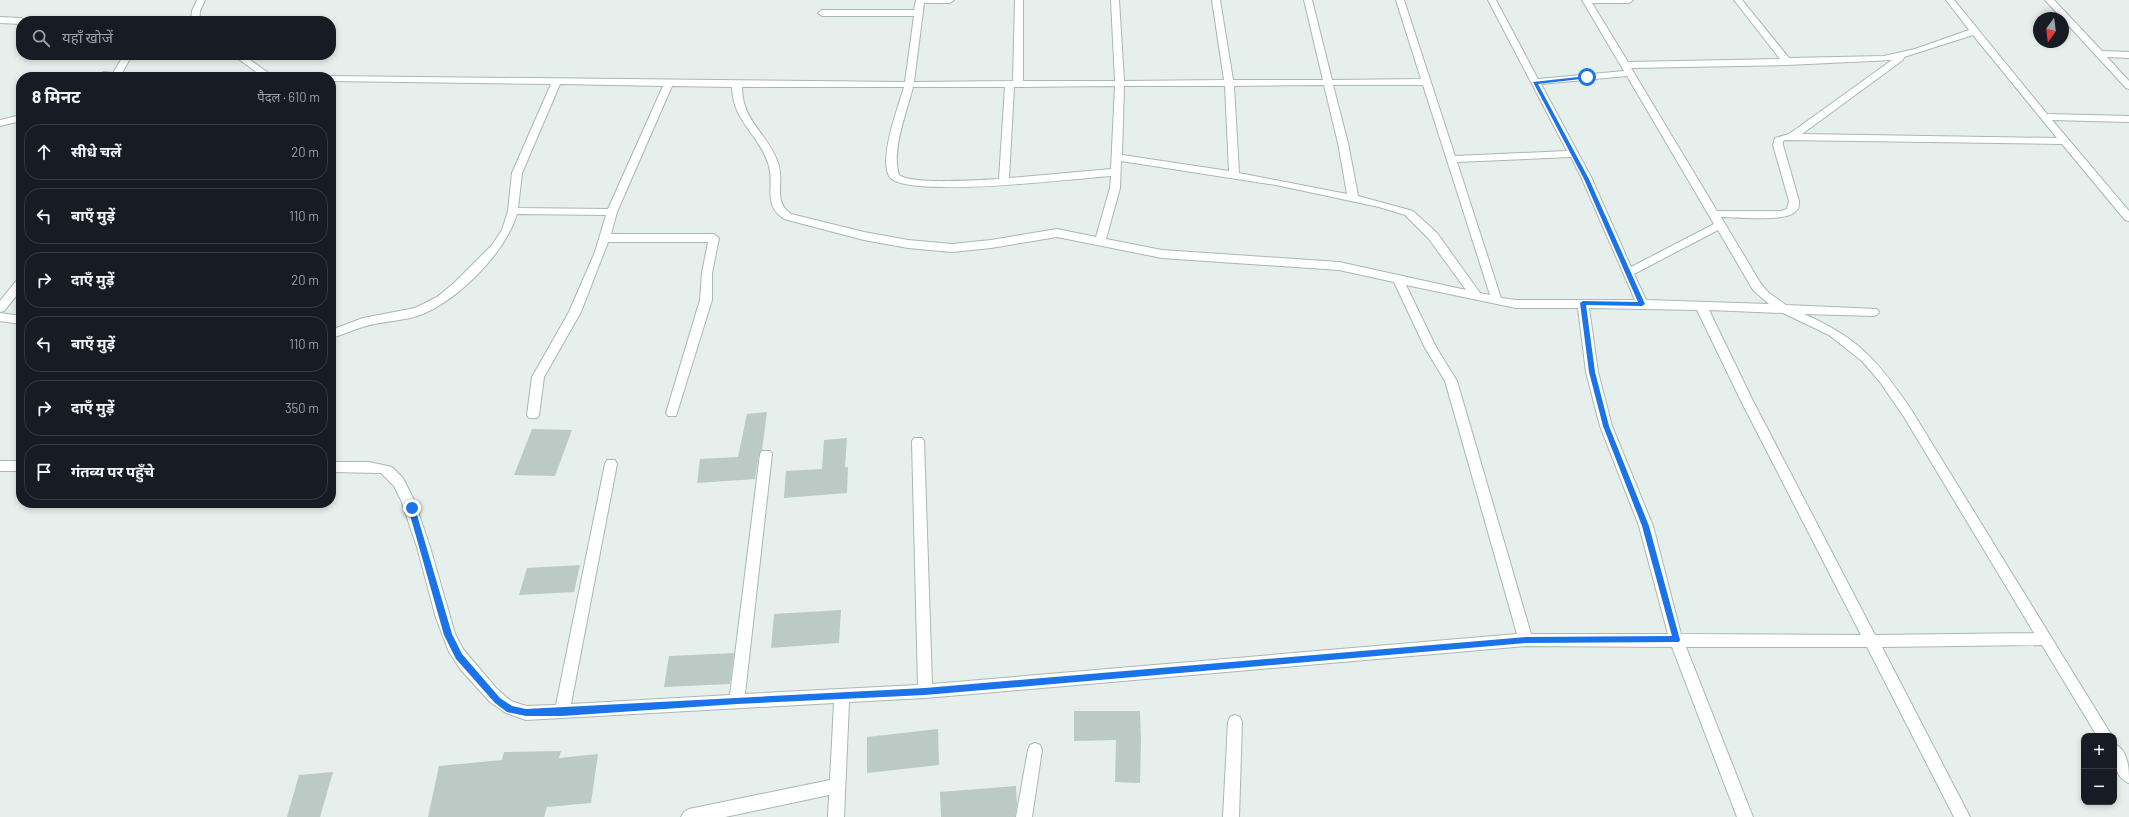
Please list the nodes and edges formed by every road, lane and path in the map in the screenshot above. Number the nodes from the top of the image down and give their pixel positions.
1 (201, 0) edge
2 (920, 0) edge
3 (950, 0) edge
4 (1019, 0) edge
5 (1115, 0) edge
6 (1216, 0) edge
7 (1308, 0) edge
8 (1400, 0) edge
9 (1492, 0) edge
10 (1629, 0) edge
11 (1738, 0) edge
12 (1950, 0) edge
13 (2049, 0) edge
14 (1587, 1) edge
15 (822, 13) dead end
16 (918, 13) junction
17 (196, 16) edge
18 (0, 20) edge
19 (16, 21) edge
20 (1976, 31) junction
21 (2099, 54) junction
22 (2129, 55) edge
23 (1903, 56) junction
24 (125, 60) edge
25 (244, 60) edge
26 (1787, 62) junction
27 (1628, 69) junction
28 (117, 72) edge
29 (262, 72) edge
30 (336, 78) edge
31 (558, 81) junction
32 (669, 82) junction
33 (1229, 82) junction
34 (1329, 82) junction
35 (1427, 82) junction
36 (1535, 82) junction
37 (737, 83) junction
38 (1120, 83) junction
39 (909, 84) junction
40 (1014, 84) junction
41 (2129, 86) edge
42 (2045, 117) junction
43 (16, 119) edge
44 (2129, 119) edge
45 (0, 123) edge
46 (1793, 136) junction
47 (2065, 141) junction
48 (1574, 154) junction
49 (1116, 157) junction
50 (1452, 159) junction
51 (1116, 172) junction
52 (1234, 175) junction
53 (1004, 182) junction
54 (1354, 198) junction
55 (513, 211) junction
56 (612, 212) junction
57 (1714, 214) junction
58 (2129, 218) edge
59 (1720, 225) junction
60 (605, 238) junction
61 (1100, 243) junction
62 (1628, 273) junction
63 (1399, 281) junction
64 (16, 289) edge
65 (1477, 297) junction
66 (1497, 301) junction
67 (1583, 303) junction
68 (1642, 304) junction
69 (1701, 306) junction
70 (0, 308) edge
71 (1782, 310) junction
72 (1873, 312) dead end
73 (0, 317) edge
74 (16, 319) edge
75 (336, 327) edge
76 (346, 328) junction
77 (336, 332) edge
78 (672, 413) dead end
79 (533, 415) dead end
80 (918, 441) dead end
81 (766, 454) dead end
82 (611, 464) dead end
83 (0, 466) edge
84 (16, 466) edge
85 (336, 467) edge
86 (2045, 639) junction
87 (1526, 640) junction
88 (1676, 640) junction
89 (1871, 641) junction
90 (925, 692) junction
91 (842, 695) junction
92 (737, 700) junction
93 (562, 712) junction
94 (1235, 722) dead end
95 (2103, 733) edge
96 (1035, 750) dead end
97 (2117, 756) edge
98 (2129, 776) edge
99 (836, 786) junction
100 (689, 817) edge
101 (836, 817) edge
102 (1024, 817) edge
103 (1231, 817) edge
104 (1744, 817) edge
105 (1962, 817) edge

1 - 17 street
2 - 3 street
2 - 16 street
4 - 40 street
5 - 38 street
6 - 33 street
7 - 34 street
8 - 35 street
9 - 36 street
10 - 14 street
11 - 26 street
12 - 20 street
13 - 21 street
14 - 27 street
15 - 16 street
16 - 39 street
18 - 19 street
20 - 23 street
20 - 42 street
21 - 22 street
21 - 41 street
23 - 26 street
23 - 46 street
24 - 28 street
25 - 29 street
26 - 27 street
27 - 36 street
27 - 57 street
30 - 31 street
31 - 32 street
31 - 55 street
32 - 37 street
32 - 56 street
33 - 34 street
33 - 38 street
33 - 52 street
34 - 35 street
34 - 54 street
35 - 50 street
36 - 48 street
37 - 39 street
37 - 61 street
38 - 40 street
38 - 49 street
39 - 40 street
39 - 53 street
40 - 53 street
42 - 44 street
42 - 47 street
43 - 45 street
46 - 47 street
46 - 57 street
47 - 58 street
48 - 50 street
48 - 62 street
49 - 51 street
49 - 52 street
50 - 66 street
51 - 53 street
51 - 61 street
52 - 54 street
54 - 65 street
55 - 56 street
55 - 76 street
56 - 60 street
57 - 59 street
59 - 62 street
59 - 71 street
60 - 78 street
60 - 79 street
61 - 63 street
62 - 68 street
63 - 65 street
63 - 87 street
64 - 70 street
65 - 66 street
66 - 67 street
67 - 68 street
67 - 88 street
68 - 69 street
69 - 71 street
69 - 89 street
71 - 72 street
71 - 86 street
73 - 74 street
75 - 76 street
76 - 77 street
80 - 90 street
81 - 92 street
82 - 93 street
83 - 84 street
85 - 93 street
86 - 89 street
86 - 95 street
87 - 88 street
87 - 90 street
88 - 89 street
88 - 104 street
89 - 105 street
90 - 91 street
91 - 92 street
91 - 99 street
92 - 93 street
94 - 103 street
96 - 102 street
97 - 98 street
99 - 100 street
99 - 101 street

